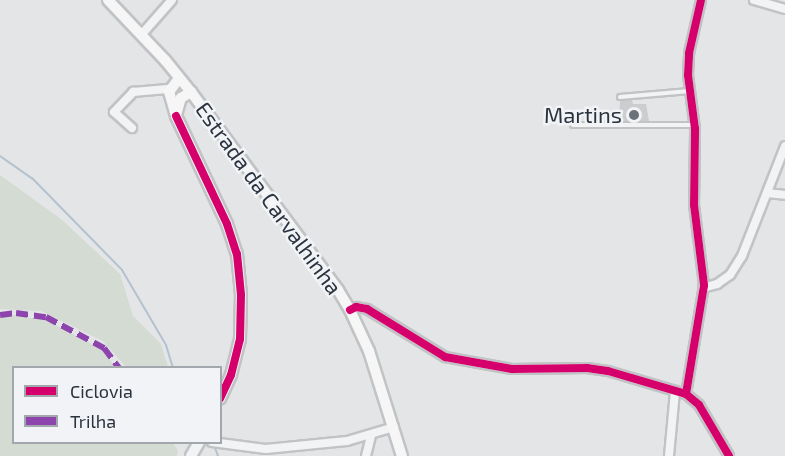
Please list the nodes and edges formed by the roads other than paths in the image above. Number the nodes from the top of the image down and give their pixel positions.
1 (108, 0) edge
2 (172, 0) edge
3 (701, 0) edge
4 (754, 0) edge
5 (785, 9) edge
6 (142, 34) junction
7 (179, 78) junction
8 (170, 90) junction
9 (690, 91) junction
10 (191, 92) junction
11 (620, 97) dead end
12 (181, 98) junction
13 (176, 116) junction
14 (573, 125) dead end
15 (694, 126) junction
16 (132, 128) dead end
17 (785, 146) edge
18 (767, 193) junction
19 (785, 195) edge
20 (703, 288) junction
21 (350, 310) junction
22 (675, 391) junction
23 (686, 394) junction
24 (222, 395) edge
25 (394, 427) junction
26 (371, 436) junction
27 (222, 443) edge
28 (366, 456) edge
29 (402, 456) edge
30 (669, 456) edge
31 (729, 456) edge

1 - 6 main road, Estrada da Carvalhinha
2 - 6 street
3 - 9 street
4 - 5 street
6 - 7 main road, Estrada da Carvalhinha
7 - 8 main road
7 - 10 main road, Estrada da Carvalhinha
8 - 12 main road
8 - 13 main road
8 - 16 street
9 - 11 lane
9 - 15 street
10 - 12 main road
10 - 21 main road, Estrada da Carvalhinha
12 - 13 main road
13 - 24 street
14 - 15 lane
15 - 20 street
17 - 18 street
18 - 19 street
18 - 20 street
20 - 23 street
21 - 22 street
21 - 25 main road, Estrada da Carvalhinha
22 - 23 street
22 - 30 street
23 - 31 street
25 - 26 street
25 - 29 main road, Estrada da Carvalhinha
26 - 27 street
26 - 28 street

